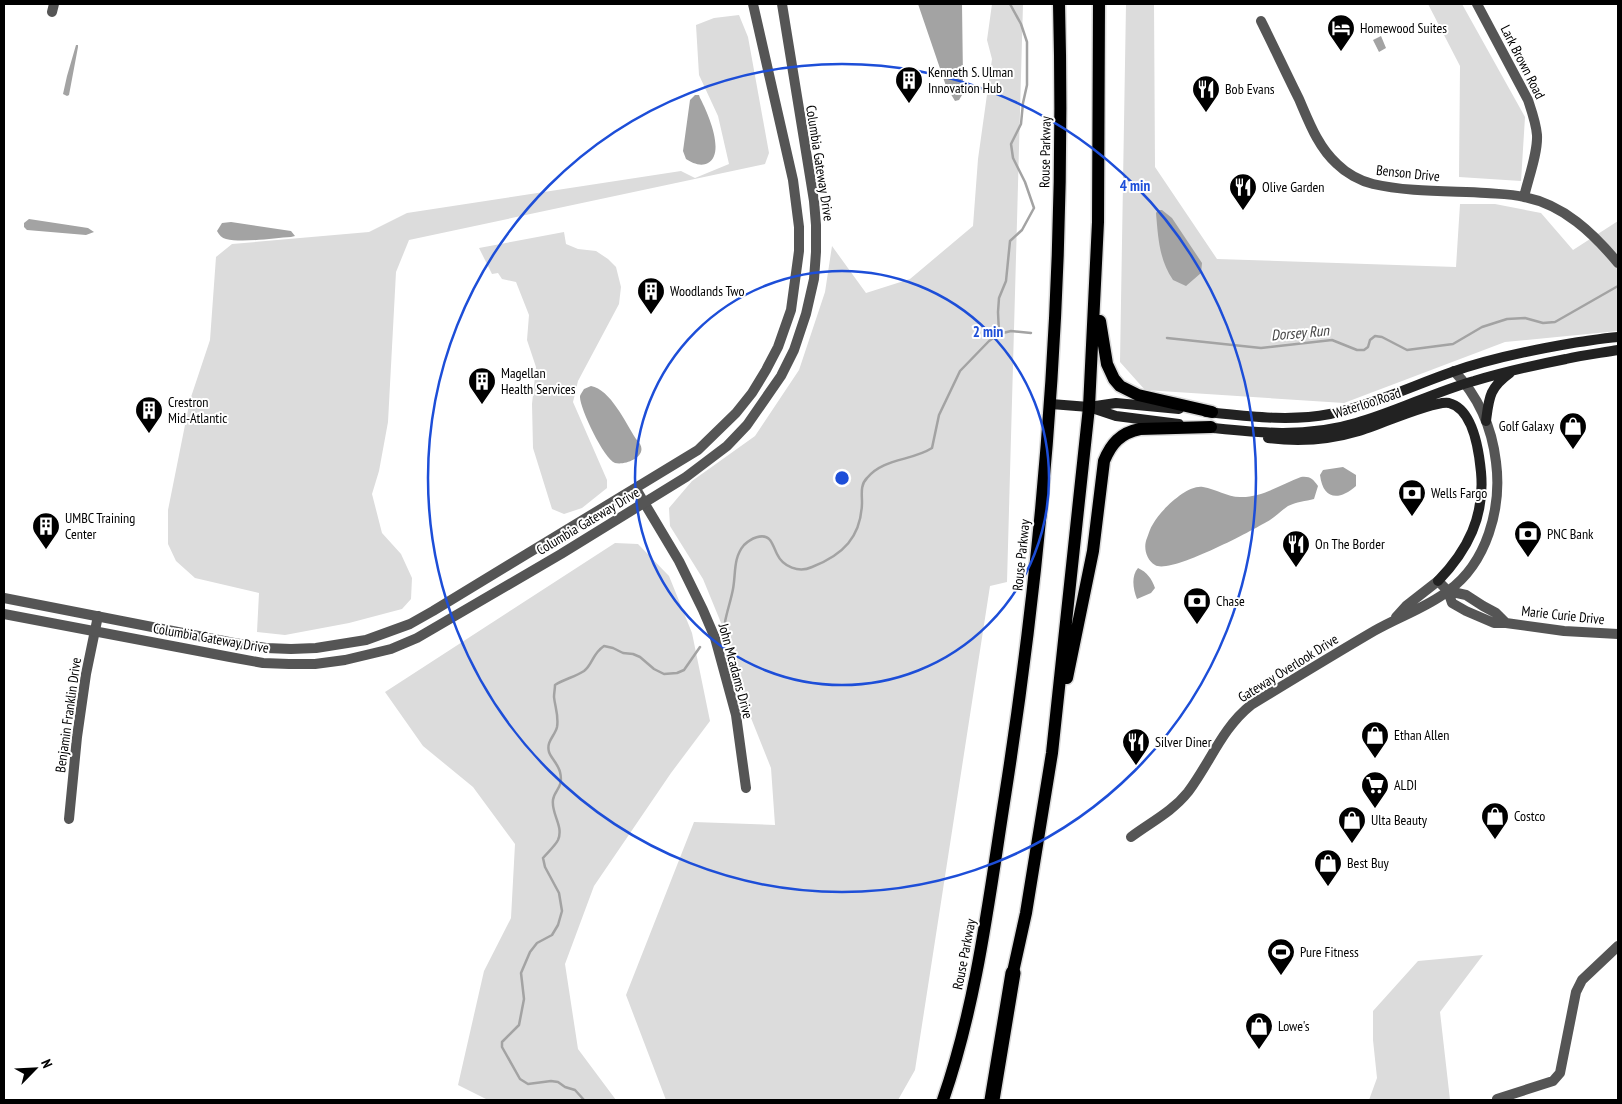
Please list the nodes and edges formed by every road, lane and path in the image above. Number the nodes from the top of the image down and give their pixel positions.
1 (753, 4) edge
2 (782, 4) edge
3 (1059, 4) edge
4 (1099, 4) edge
5 (1477, 4) edge
6 (1261, 20) dead end
7 (1524, 197) junction
8 (1618, 263) edge
9 (1096, 288) junction
10 (1616, 336) edge
11 (1618, 350) edge
12 (1515, 370) junction
13 (1454, 371) junction
14 (1465, 383) junction
15 (1050, 404) junction
16 (1089, 407) junction
17 (1212, 412) junction
18 (1486, 421) junction
19 (1212, 427) junction
20 (1228, 429) junction
21 (636, 489) junction
22 (644, 503) junction
23 (1438, 581) junction
24 (1448, 591) junction
25 (4, 598) edge
26 (4, 614) edge
27 (98, 616) junction
28 (1391, 621) junction
29 (95, 631) junction
30 (1618, 634) edge
31 (1052, 754) junction
32 (746, 788) dead end
33 (69, 819) dead end
34 (1131, 837) dead end
35 (1618, 946) edge
36 (1013, 974) junction
37 (942, 1100) edge
38 (985, 1100) edge
39 (992, 1100) edge
40 (1497, 1100) edge

1 - 21 street, Columbia Gateway Drive
2 - 22 street, Columbia Gateway Drive
3 - 15 main road, Rouse Parkway
4 - 9 main road
5 - 7 street, Lark Brown Road
6 - 7 street, Benson Drive
7 - 8 street
9 - 16 main road
9 - 17 main road
10 - 13 main road, Waterloo Road
11 - 12 main road, Waterloo Road
12 - 14 main road, Waterloo Road
12 - 18 main road
13 - 14 street, Gateway Overlook Drive
13 - 17 main road, Waterloo Road
14 - 18 street, Gateway Overlook Drive
14 - 20 main road, Waterloo Road
15 - 16 main road, Waterloo Road
15 - 37 main road, Rouse Parkway
16 - 17 main road, Waterloo Road
16 - 19 main road, Waterloo Road
16 - 31 main road
18 - 24 street, Gateway Overlook Drive
19 - 20 main road, Waterloo Road
19 - 31 main road
20 - 23 main road
21 - 22 street, John Mcadams Drive
21 - 27 street, Columbia Gateway Drive
22 - 29 street, Columbia Gateway Drive
22 - 32 street, John Mcadams Drive
23 - 24 street, Marie Curie Drive
23 - 28 street, Gateway Overlook Drive
24 - 28 street, Gateway Overlook Drive
24 - 30 street, Marie Curie Drive
25 - 27 street, Columbia Gateway Drive
26 - 29 street, Columbia Gateway Drive
27 - 29 street, Benjamin Franklin Drive
28 - 34 street, Gateway Overlook Drive
29 - 33 street, Benjamin Franklin Drive
31 - 36 main road
35 - 40 street
36 - 38 main road
36 - 39 highway

